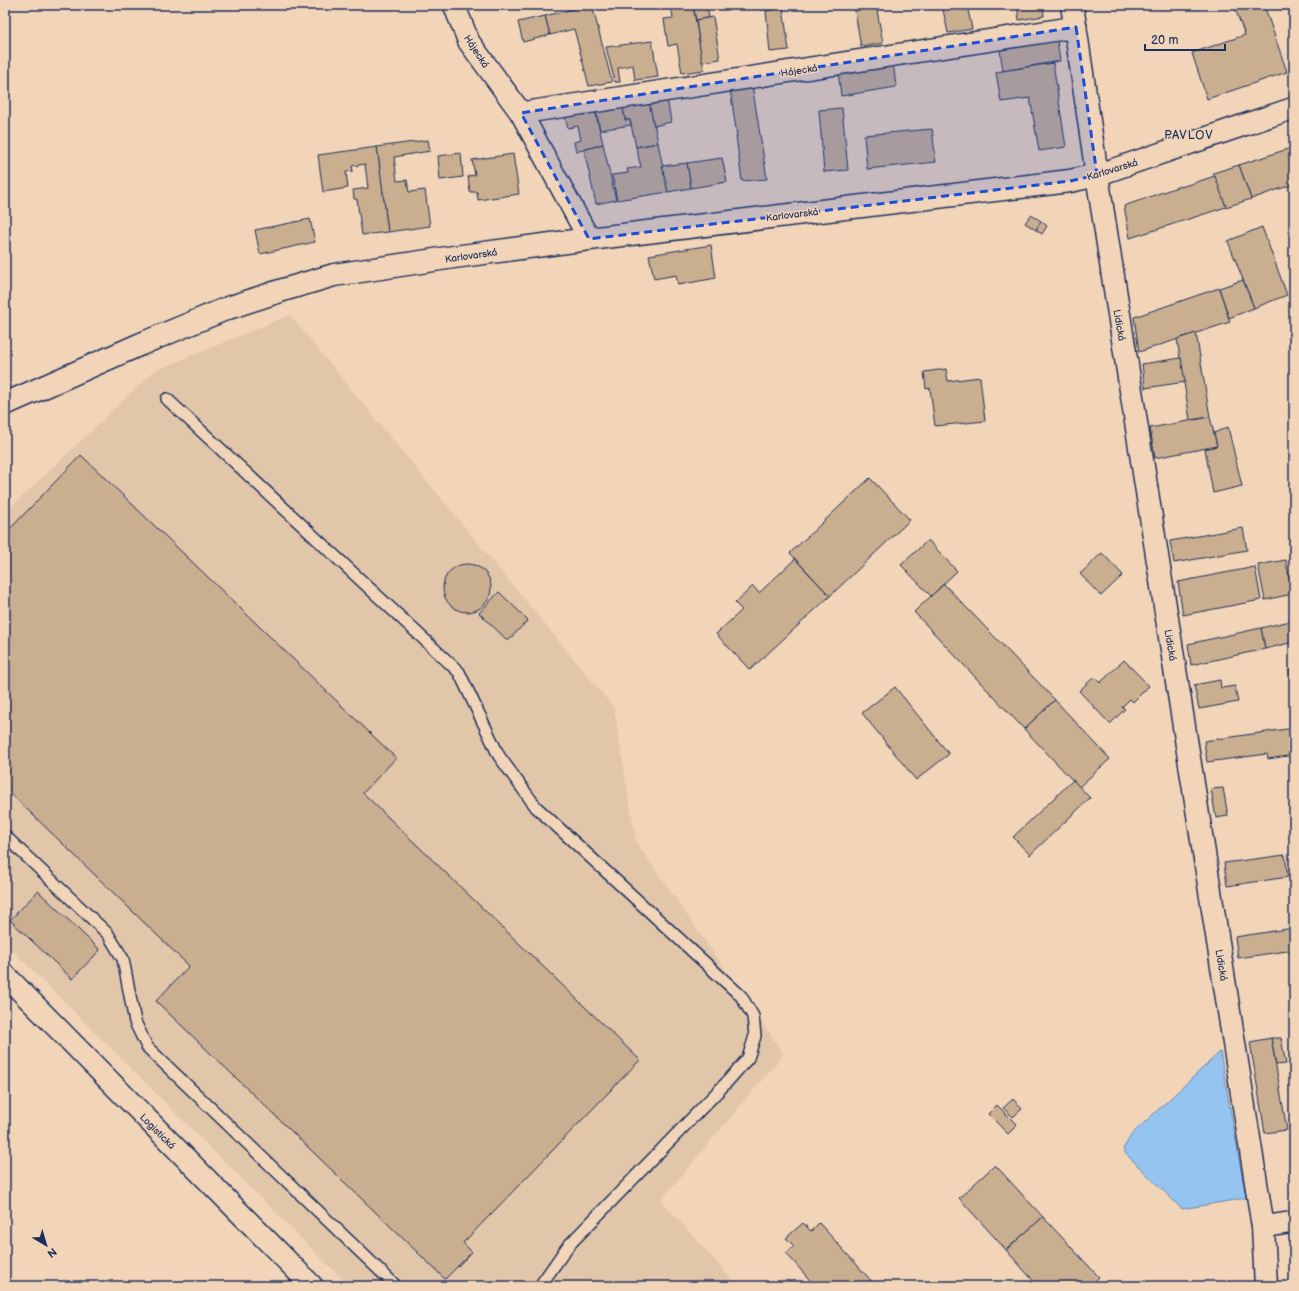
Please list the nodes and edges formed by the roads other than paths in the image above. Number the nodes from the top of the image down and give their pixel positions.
1 (454, 5) edge
2 (1072, 5) edge
3 (1076, 27) junction
4 (1294, 108) edge
5 (521, 113) junction
6 (1096, 175) junction
7 (589, 239) junction
8 (167, 399) dead end
9 (5, 404) edge
10 (5, 836) edge
11 (5, 975) edge
12 (1294, 1222) edge
13 (1263, 1227) junction
14 (312, 1286) edge
15 (396, 1286) edge
16 (540, 1286) edge
17 (1266, 1286) edge

1 - 5 street, Hájecká
2 - 3 street, Lidická
3 - 5 street, Hájecká
3 - 6 street, Lidická
4 - 6 street, Karlovarská
5 - 7 street, Hájecká
6 - 7 street, Karlovarská
6 - 13 street, Lidická
7 - 9 street, Karlovarská
8 - 16 lane
10 - 15 lane
11 - 14 street, Logistická
12 - 13 street
13 - 17 street, Lidická

